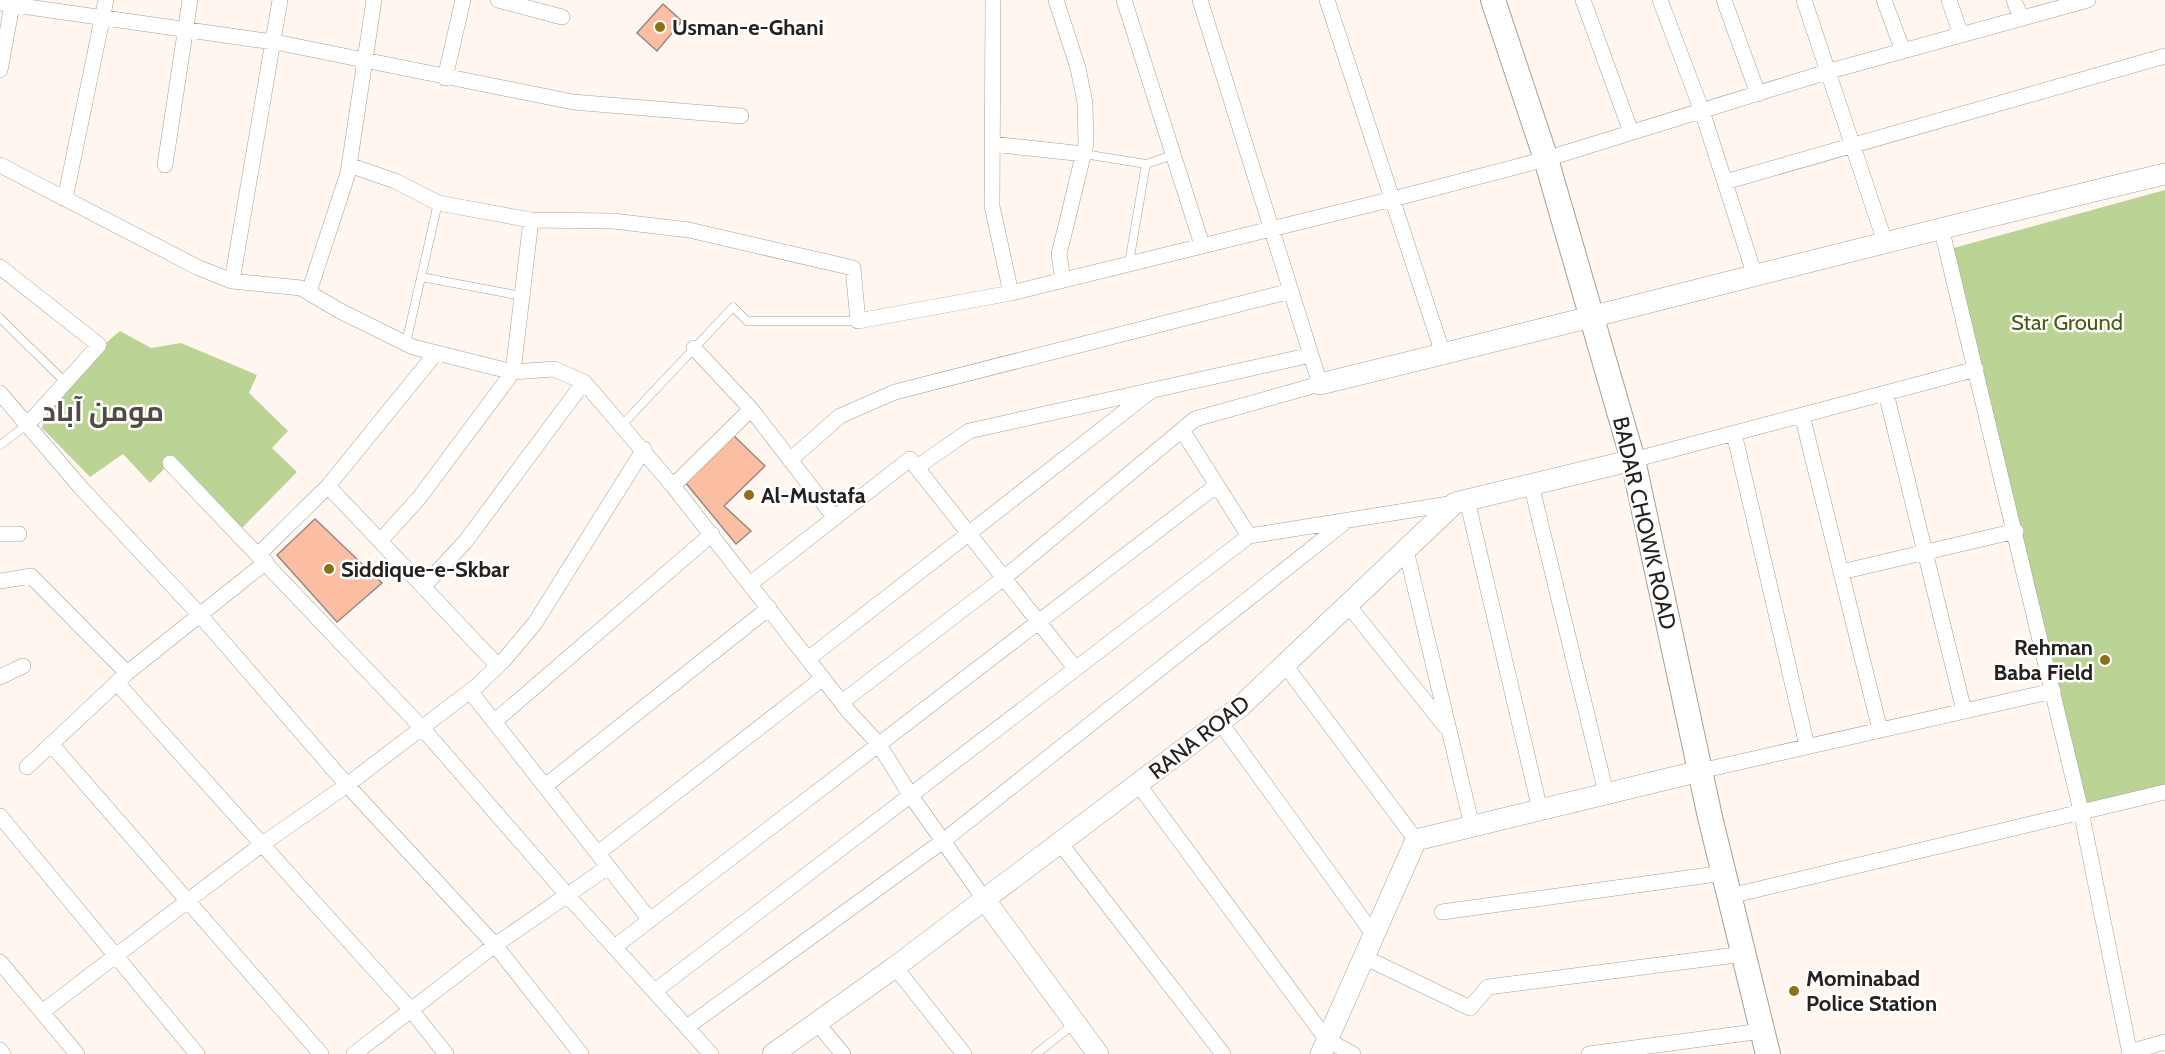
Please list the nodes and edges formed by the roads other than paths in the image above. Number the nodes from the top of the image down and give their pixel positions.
1 (106, 0) edge
2 (190, 0) edge
3 (280, 0) edge
4 (374, 0) edge
5 (463, 0) edge
6 (498, 0) edge
7 (993, 0) edge
8 (1056, 0) edge
9 (1124, 0) edge
10 (1200, 0) edge
11 (1327, 0) edge
12 (1493, 0) edge
13 (1583, 0) edge
14 (1660, 0) edge
15 (1724, 0) edge
16 (1804, 0) edge
17 (1884, 0) edge
18 (1948, 0) edge
19 (2014, 0) edge
20 (2082, 1) edge
21 (8, 3) edge
22 (562, 17) dead end
23 (102, 18) junction
24 (2021, 18) junction
25 (185, 29) junction
26 (1961, 35) junction
27 (273, 42) junction
28 (1903, 51) junction
29 (2165, 56) edge
30 (363, 60) junction
31 (0, 70) edge
32 (1830, 71) junction
33 (445, 78) junction
34 (1758, 94) junction
35 (1702, 111) junction
36 (741, 116) dead end
37 (1631, 132) junction
38 (992, 144) junction
39 (1854, 146) junction
40 (1084, 154) junction
41 (1173, 155) junction
42 (1546, 159) junction
43 (1146, 164) junction
44 (0, 165) edge
45 (165, 165) dead end
46 (349, 165) junction
47 (2165, 174) edge
48 (1725, 182) junction
49 (65, 199) junction
50 (1393, 199) junction
51 (438, 203) junction
52 (531, 220) junction
53 (1941, 227) junction
54 (1272, 228) junction
55 (1885, 242) junction
56 (1202, 245) junction
57 (1129, 263) junction
58 (0, 267) edge
59 (1755, 276) junction
60 (421, 277) junction
61 (1063, 280) junction
62 (232, 281) junction
63 (1291, 291) junction
64 (309, 292) junction
65 (1011, 293) junction
66 (522, 296) junction
67 (0, 318) edge
68 (1593, 319) junction
69 (858, 321) junction
70 (406, 343) junction
71 (694, 348) junction
72 (436, 353) junction
73 (1443, 354) junction
74 (1311, 355) junction
75 (1976, 369) junction
76 (513, 372) junction
77 (65, 382) junction
78 (584, 382) junction
79 (1320, 384) junction
80 (1151, 391) junction
81 (0, 393) edge
82 (1886, 393) junction
83 (751, 409) junction
84 (1802, 415) junction
85 (28, 424) junction
86 (623, 424) junction
87 (1182, 430) junction
88 (1734, 433) junction
89 (0, 445) edge
90 (644, 449) junction
91 (790, 460) junction
92 (1633, 460) junction
93 (170, 463) dead end
94 (916, 467) junction
95 (1217, 484) junction
96 (1531, 484) junction
97 (328, 486) junction
98 (673, 486) junction
99 (1461, 502) junction
100 (835, 518) junction
101 (1347, 520) junction
102 (2016, 531) junction
103 (969, 533) junction
104 (0, 534) edge
105 (19, 534) dead end
106 (712, 534) junction
107 (1249, 536) junction
108 (380, 541) junction
109 (1406, 550) junction
110 (1924, 551) junction
111 (262, 558) junction
112 (1841, 572) junction
113 (1004, 578) junction
114 (0, 581) edge
115 (750, 584) junction
116 (423, 587) junction
117 (1348, 605) junction
118 (769, 608) junction
119 (199, 614) junction
120 (1037, 620) junction
121 (808, 659) junction
122 (1285, 665) junction
123 (23, 666) dead end
124 (498, 666) junction
125 (1075, 668) junction
126 (0, 677) edge
127 (122, 678) junction
128 (823, 678) junction
129 (470, 691) junction
130 (2053, 691) junction
131 (842, 702) junction
132 (1964, 711) junction
133 (494, 722) junction
134 (1220, 722) junction
135 (423, 729) junction
136 (1449, 730) junction
137 (1880, 730) junction
138 (878, 743) junction
139 (51, 744) junction
140 (1807, 746) junction
141 (27, 767) dead end
142 (1701, 771) junction
143 (347, 784) junction
144 (1138, 784) junction
145 (545, 786) junction
146 (2165, 792) edge
147 (1606, 794) junction
148 (911, 796) junction
149 (1540, 810) junction
150 (2081, 811) junction
151 (0, 816) edge
152 (1472, 826) junction
153 (1416, 840) junction
154 (943, 841) junction
155 (1060, 843) junction
156 (261, 845) junction
157 (598, 853) junction
158 (608, 867) junction
159 (1727, 884) junction
160 (568, 896) junction
161 (188, 900) junction
162 (985, 900) junction
163 (1442, 912) dead end
164 (650, 920) junction
165 (1374, 934) junction
166 (495, 945) junction
167 (616, 946) junction
168 (1744, 954) junction
169 (115, 956) junction
170 (1364, 957) junction
171 (0, 962) edge
172 (895, 967) junction
173 (655, 991) junction
174 (411, 1010) junction
175 (42, 1012) junction
176 (817, 1023) junction
177 (1075, 1023) junction
178 (687, 1027) junction
179 (1765, 1042) edge
180 (2165, 1042) edge
181 (1324, 1047) edge
182 (0, 1050) edge
183 (1218, 1051) edge
184 (2130, 1053) edge
185 (3, 1054) edge
186 (77, 1054) edge
187 (197, 1054) edge
188 (321, 1054) edge
189 (354, 1054) edge
190 (446, 1054) edge
191 (581, 1054) edge
192 (711, 1054) edge
193 (773, 1054) edge
194 (843, 1054) edge
195 (964, 1054) edge
196 (1036, 1054) edge
197 (1098, 1054) edge
198 (1353, 1054) edge
199 (1589, 1054) edge

1 - 23 street
2 - 25 street
3 - 27 street
4 - 30 street
5 - 33 street
6 - 22 street
7 - 38 street
8 - 40 street
9 - 41 street
10 - 54 street
11 - 50 street
12 - 42 main road, BADAR CHOWK ROAD
13 - 37 street
14 - 35 street
15 - 34 street
16 - 32 street
17 - 28 street
18 - 26 street
19 - 24 street
20 - 24 street
21 - 23 street
21 - 31 street
23 - 25 street
23 - 49 street
24 - 26 street
25 - 27 street
25 - 45 street
26 - 28 street
27 - 30 street
27 - 62 street
28 - 32 street
29 - 39 street
30 - 33 street
30 - 46 street
32 - 34 street
32 - 39 street
33 - 36 street
34 - 35 street
35 - 37 street
35 - 48 street
37 - 42 street
38 - 40 street
38 - 65 street
39 - 48 street
39 - 55 street
40 - 43 lane
40 - 61 street
41 - 43 lane
41 - 56 street
42 - 50 street
42 - 68 main road, BADAR CHOWK ROAD
43 - 57 lane
44 - 49 street
46 - 51 street
46 - 64 street
47 - 53 street
48 - 59 street
49 - 62 street
50 - 54 street
50 - 73 street
51 - 52 street
51 - 60 lane
52 - 66 street
52 - 69 street
53 - 55 street
53 - 75 street
54 - 56 street
54 - 63 street
55 - 59 street
56 - 57 street
57 - 61 street
58 - 77 street
59 - 68 street
60 - 66 lane
60 - 70 lane
61 - 65 street
62 - 64 street
63 - 74 street
63 - 91 street
64 - 70 street
65 - 69 street
66 - 76 street
67 - 77 lane
68 - 73 street
68 - 92 main road, BADAR CHOWK ROAD
69 - 71 lane
70 - 72 street
71 - 83 street
71 - 86 lane
72 - 76 street
72 - 97 street
73 - 79 street
74 - 79 street
74 - 80 street
75 - 82 street
75 - 102 street
76 - 78 street
76 - 108 street
77 - 85 street
78 - 86 street
78 - 116 street
79 - 87 street
80 - 94 street
80 - 103 street
81 - 85 street
82 - 84 street
82 - 110 street
83 - 91 street
83 - 98 street
84 - 88 street
84 - 112 street
85 - 89 lane
85 - 119 street
86 - 90 street
87 - 95 street
87 - 113 street
88 - 92 street
88 - 140 street
90 - 98 street
90 - 124 street
91 - 100 street
92 - 96 street, RANA ROAD
92 - 142 main road, BADAR CHOWK ROAD
93 - 111 street
94 - 100 street
94 - 103 street
95 - 107 street
95 - 120 street
96 - 99 street, RANA ROAD
96 - 147 street
97 - 108 street
97 - 111 street
98 - 106 street
99 - 101 street
99 - 109 street, RANA ROAD
99 - 149 street
100 - 115 street
101 - 107 street
101 - 154 street
102 - 110 street
102 - 130 street
103 - 113 street
103 - 121 street
104 - 105 street
106 - 115 street
106 - 133 street
107 - 125 street
108 - 116 street
109 - 117 street, RANA ROAD
109 - 136 street
110 - 112 street
110 - 132 street
111 - 119 street
111 - 135 street
112 - 137 street
113 - 120 street
113 - 131 street
114 - 127 street
115 - 118 street
116 - 124 street
117 - 122 street, RANA ROAD
117 - 136 street
118 - 121 street
118 - 145 street
119 - 127 street
119 - 143 street
120 - 125 street
120 - 138 street
121 - 128 street
122 - 134 street, RANA ROAD
122 - 153 street
123 - 126 street
124 - 129 street
125 - 148 street
127 - 139 street
127 - 156 street
128 - 131 street
128 - 157 street
129 - 133 street
129 - 135 street
130 - 132 street
130 - 150 street
131 - 138 street
132 - 137 street
133 - 145 street
134 - 144 street, RANA ROAD
134 - 165 street
135 - 143 street
135 - 160 street
136 - 152 street
137 - 140 street
138 - 148 street
138 - 164 street
139 - 141 street
139 - 161 street
140 - 142 street
142 - 147 street
142 - 159 main road, BADAR CHOWK ROAD
143 - 156 street
143 - 166 street
144 - 155 street, RANA ROAD
144 - 181 street
145 - 157 street
146 - 150 street
147 - 149 street
148 - 154 street
148 - 173 street
149 - 152 street
150 - 159 street
150 - 184 street
151 - 169 street
152 - 153 street
153 - 165 street
154 - 162 street
154 - 178 street
155 - 162 street, RANA ROAD
155 - 183 street
156 - 161 street
156 - 174 street
157 - 158 street
158 - 160 street
158 - 164 street
159 - 163 street
159 - 168 main road, BADAR CHOWK ROAD
160 - 166 street
160 - 167 street
161 - 169 street
161 - 188 street
162 - 172 street, RANA ROAD
162 - 177 street
164 - 167 street
165 - 170 street
166 - 174 street
166 - 191 street
167 - 173 street
168 - 170 street
168 - 179 main road, BADAR CHOWK ROAD
169 - 175 street
169 - 187 street
170 - 181 street
171 - 175 street
172 - 176 street, RANA ROAD
172 - 195 street
173 - 178 street
174 - 189 street
174 - 190 street
175 - 186 street
176 - 193 street, RANA ROAD
176 - 194 street
177 - 196 lane
177 - 197 street
178 - 192 street
179 - 199 street
180 - 184 street
181 - 198 street
182 - 185 street

